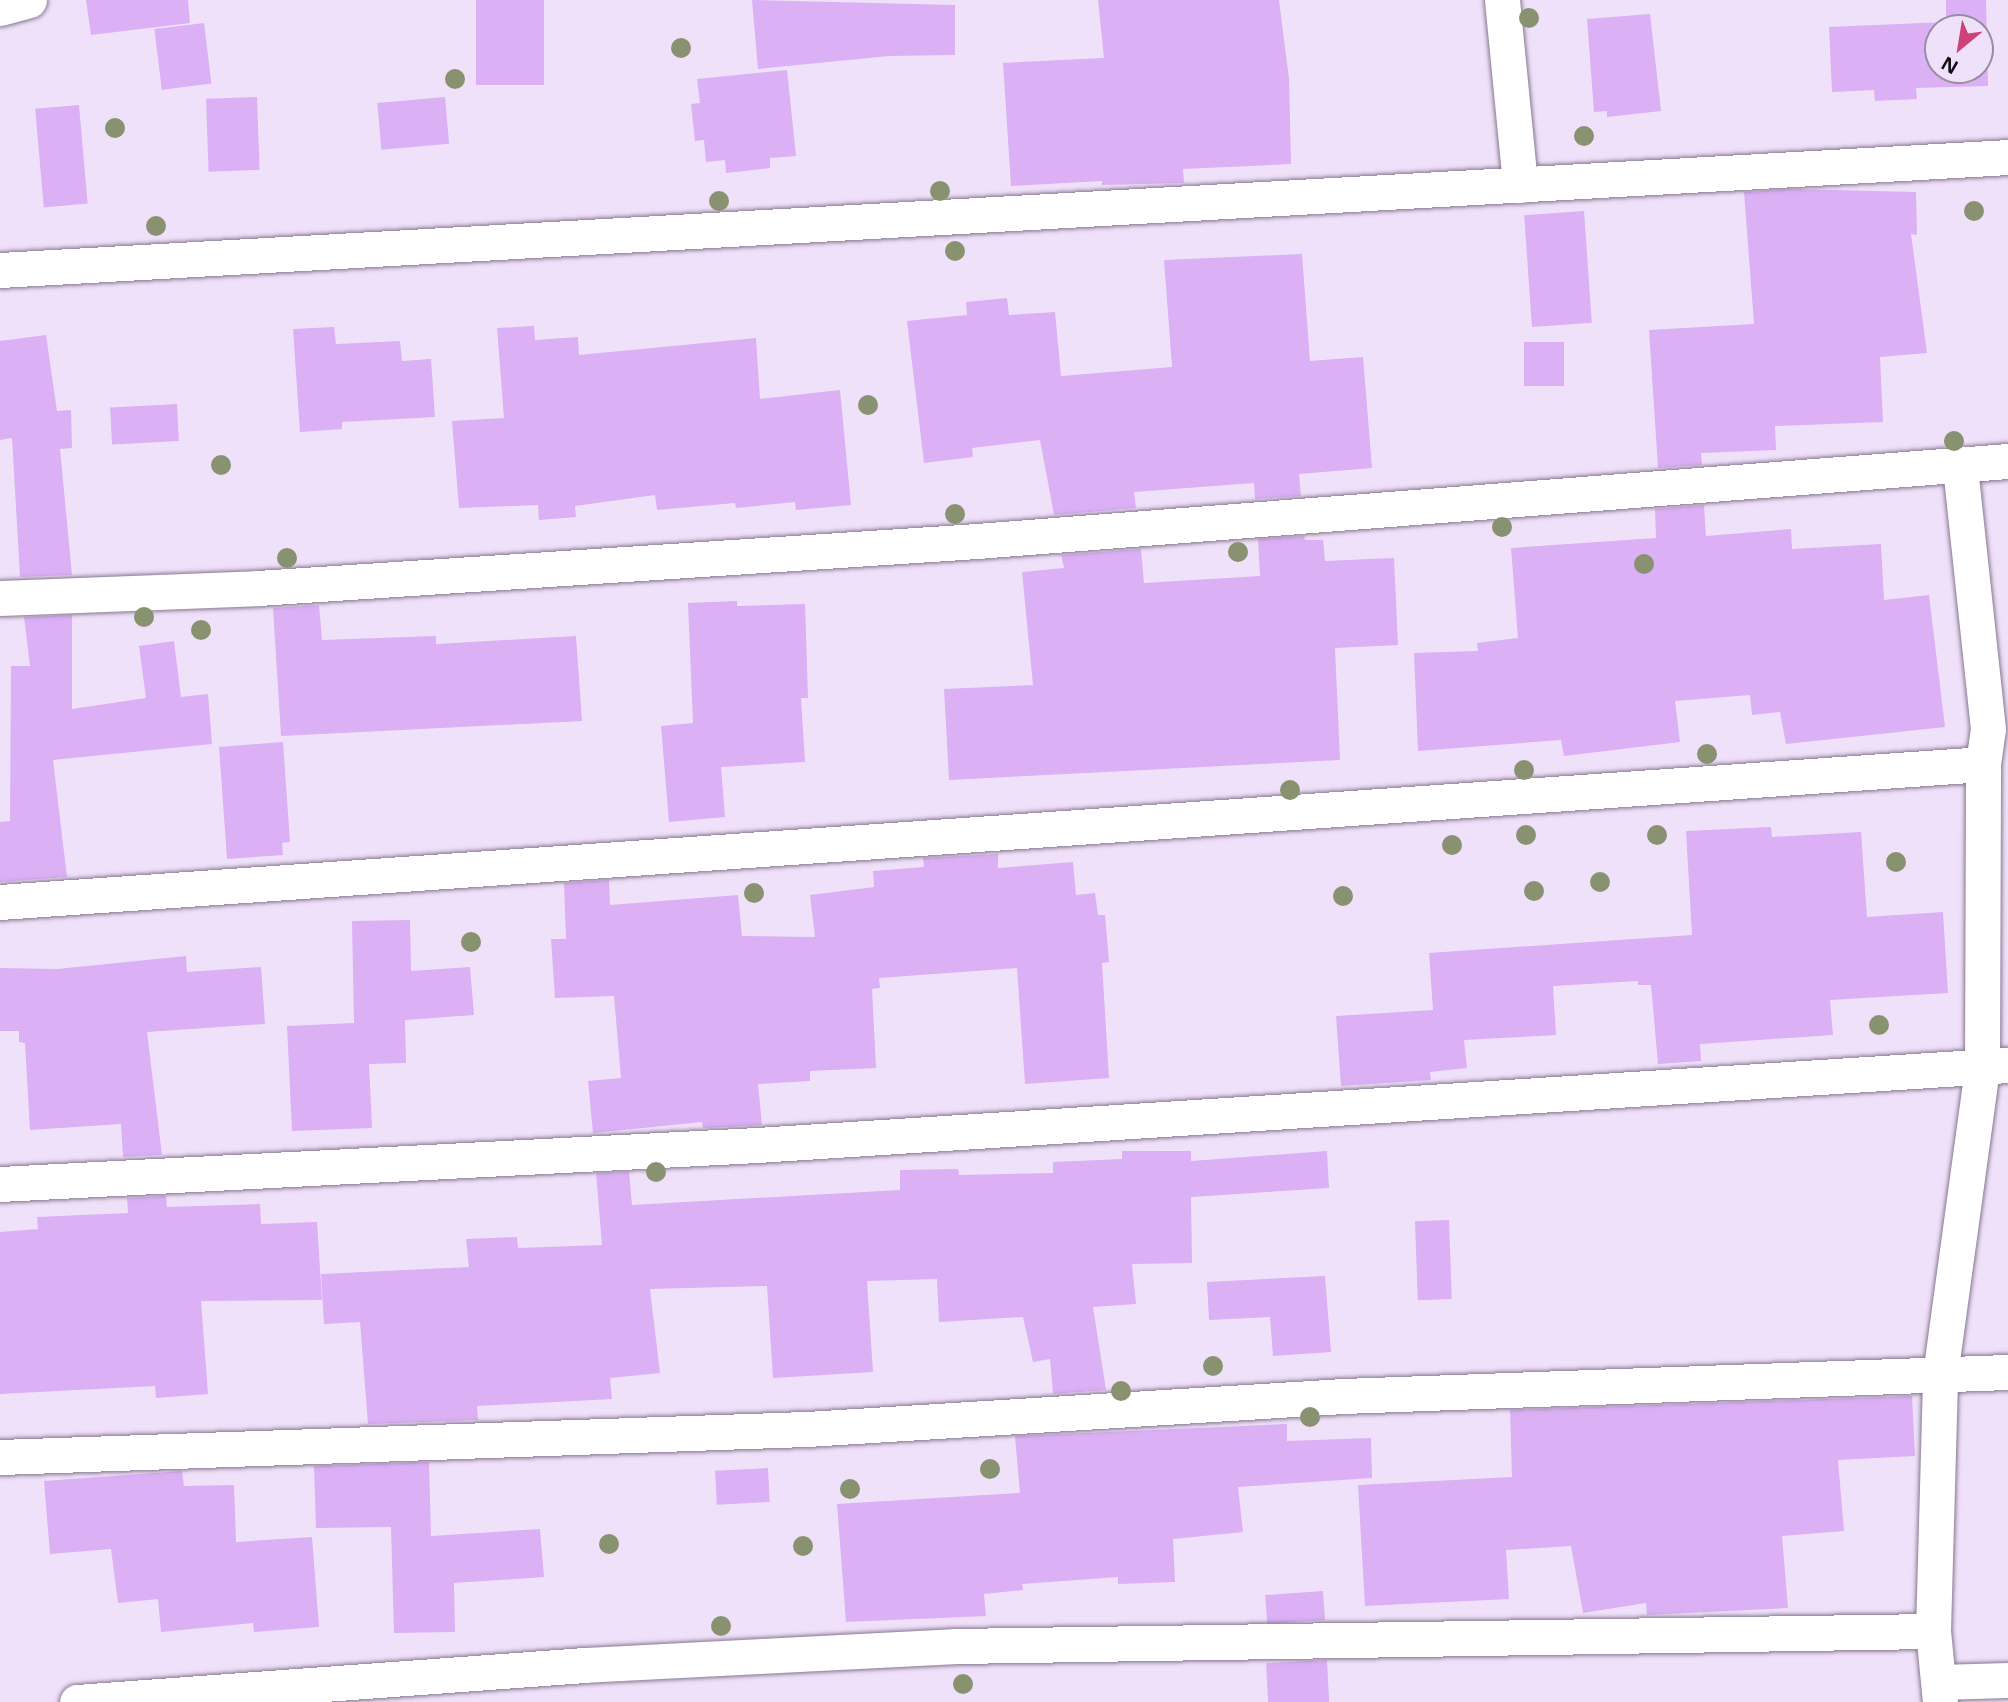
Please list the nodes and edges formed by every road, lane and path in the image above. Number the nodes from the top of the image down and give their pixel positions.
1 (29, 0) edge
2 (1502, 0) edge
3 (0, 8) edge
4 (2008, 157) edge
5 (1520, 185) junction
6 (0, 271) edge
7 (2008, 461) edge
8 (1961, 467) junction
9 (0, 598) edge
10 (1998, 728) edge
11 (1983, 764) junction
12 (0, 902) edge
13 (1995, 1066) edge
14 (0, 1184) edge
15 (2008, 1372) edge
16 (1940, 1375) junction
17 (0, 1457) edge
18 (1933, 1631) junction
19 (2008, 1680) edge
20 (1940, 1692) edge
21 (77, 1702) edge

1 - 3 street
2 - 5 street
4 - 5 street
5 - 6 street
7 - 8 street
8 - 9 street
8 - 10 street
10 - 11 street
11 - 12 street
11 - 13 street
13 - 14 street
13 - 16 street
15 - 16 street
16 - 17 street
16 - 18 street
18 - 20 street
18 - 21 street
19 - 20 street

